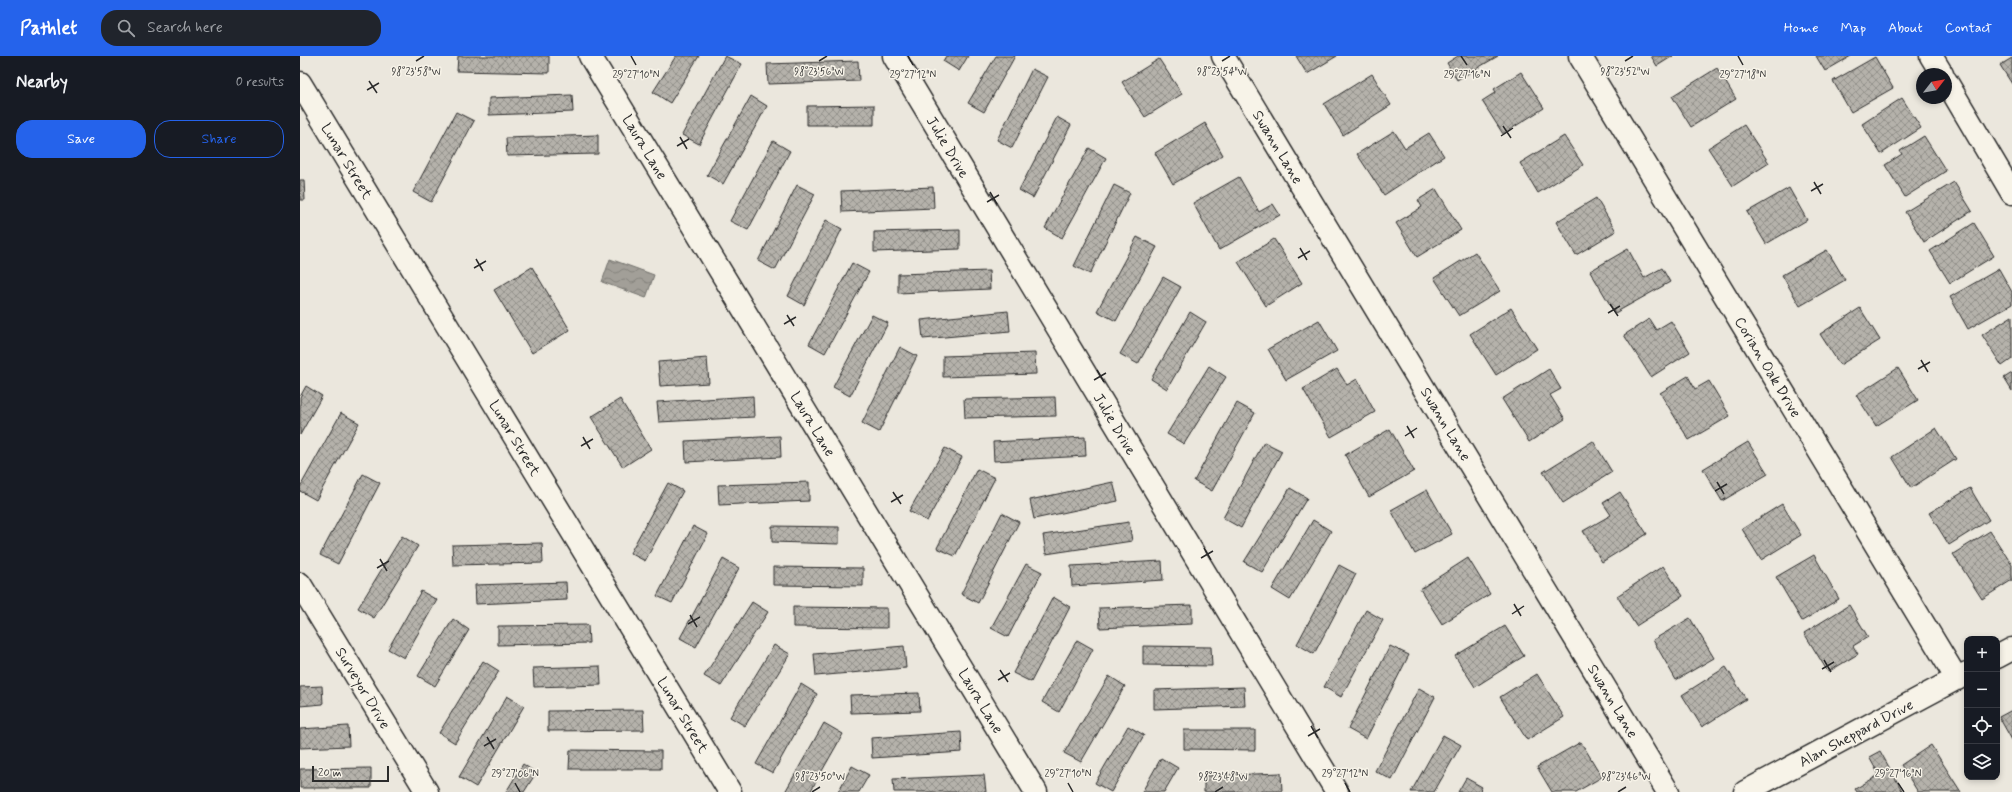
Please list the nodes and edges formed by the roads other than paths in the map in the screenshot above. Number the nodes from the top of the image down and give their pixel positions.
1 (590, 56) edge
2 (894, 56) edge
3 (1223, 56) edge
4 (1580, 56) edge
5 (1931, 56) edge
6 (1938, 68) edge
7 (300, 83) edge
8 (1952, 91) edge
9 (2012, 192) edge
10 (300, 584) edge
11 (2012, 649) edge
12 (2000, 655) edge
13 (1962, 676) edge
14 (426, 792) edge
15 (730, 792) edge
16 (1036, 792) edge
17 (1337, 792) edge
18 (1668, 792) edge
19 (1745, 792) edge

1 - 16 street, Laura Lane
2 - 17 street, Julie Drive
3 - 18 street, Swann Lane
4 - 13 street, Corian Oak Drive
5 - 6 street
7 - 15 street, Lunar Street
8 - 9 street
10 - 14 street, Surveyor Drive
11 - 12 street
13 - 19 street, Alan Sheppard Drive

